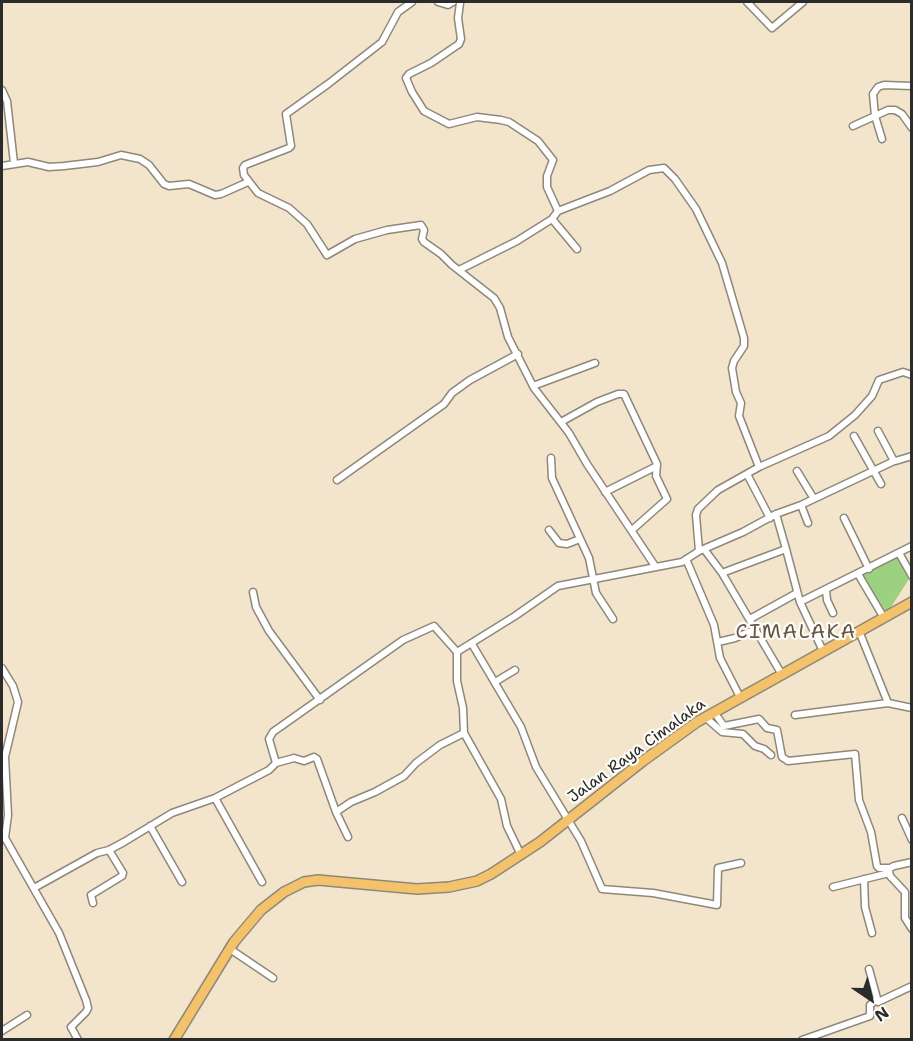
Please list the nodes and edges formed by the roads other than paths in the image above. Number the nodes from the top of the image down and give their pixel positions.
1 (412, 2) edge
2 (438, 2) edge
3 (457, 2) edge
4 (747, 2) edge
5 (803, 2) edge
6 (912, 86) edge
7 (2, 90) edge
8 (875, 116) junction
9 (853, 126) dead end
10 (912, 128) edge
11 (882, 139) dead end
12 (14, 163) junction
13 (2, 165) edge
14 (248, 182) junction
15 (558, 211) junction
16 (552, 219) junction
17 (577, 249) dead end
18 (459, 270) junction
19 (518, 354) junction
20 (595, 363) dead end
21 (912, 375) edge
22 (533, 386) junction
23 (561, 422) junction
24 (878, 431) dead end
25 (854, 436) dead end
26 (912, 456) edge
27 (551, 458) dead end
28 (894, 461) junction
29 (657, 466) junction
30 (759, 467) junction
31 (797, 471) dead end
32 (874, 471) junction
33 (747, 474) junction
34 (337, 480) dead end
35 (881, 484) dead end
36 (605, 492) junction
37 (814, 499) junction
38 (801, 505) junction
39 (773, 516) junction
40 (844, 518) dead end
41 (808, 523) dead end
42 (549, 530) dead end
43 (632, 530) junction
44 (580, 539) junction
45 (912, 546) edge
46 (786, 549) junction
47 (702, 550) junction
48 (899, 553) junction
49 (686, 560) junction
50 (655, 566) junction
51 (869, 569) junction
52 (722, 573) junction
53 (858, 574) junction
54 (912, 576) edge
55 (592, 579) junction
56 (826, 590) junction
57 (253, 592) dead end
58 (797, 593) junction
59 (800, 602) junction
60 (912, 602) edge
61 (832, 613) dead end
62 (884, 618) junction
63 (613, 619) dead end
64 (750, 619) junction
65 (756, 629) junction
66 (859, 632) junction
67 (718, 642) junction
68 (472, 644) junction
69 (823, 651) junction
70 (457, 652) junction
71 (2, 668) edge
72 (515, 670) dead end
73 (781, 674) junction
74 (495, 682) junction
75 (740, 697) junction
76 (320, 700) junction
77 (888, 702) junction
78 (912, 708) edge
79 (710, 715) junction
80 (795, 716) dead end
81 (464, 733) junction
82 (771, 755) dead end
83 (276, 763) junction
84 (215, 798) junction
85 (336, 812) junction
86 (902, 818) dead end
87 (569, 819) junction
88 (150, 826) junction
89 (348, 837) dead end
90 (912, 840) edge
91 (109, 850) junction
92 (521, 855) junction
93 (912, 862) edge
94 (741, 863) dead end
95 (889, 871) junction
96 (864, 879) junction
97 (182, 882) dead end
98 (262, 882) dead end
99 (833, 887) dead end
100 (34, 888) junction
101 (93, 903) dead end
102 (912, 929) edge
103 (872, 933) dead end
104 (230, 949) junction
105 (869, 969) dead end
106 (273, 978) dead end
107 (912, 986) edge
108 (876, 1000) junction
109 (27, 1015) dead end
110 (2, 1031) edge
111 (78, 1040) edge
112 (174, 1040) edge
113 (802, 1040) edge

1 - 14 street
2 - 3 street
3 - 15 street
4 - 5 street
6 - 8 street
7 - 12 street
8 - 9 street
8 - 10 street
8 - 11 street
12 - 13 street
12 - 14 street
14 - 18 street
15 - 16 street
15 - 30 street
16 - 17 street
16 - 18 street
18 - 19 street
19 - 22 street
19 - 34 street
20 - 22 street
21 - 30 street
22 - 23 street
23 - 29 street
23 - 36 street
24 - 28 street
25 - 32 street
26 - 28 street
27 - 44 street
28 - 32 street
29 - 36 street
29 - 43 street
30 - 33 street
31 - 37 street
32 - 35 street
32 - 37 street
33 - 39 street
33 - 47 street
36 - 43 street
37 - 38 street
38 - 39 street
38 - 41 street
39 - 46 street
39 - 47 street
40 - 51 street
42 - 44 street
43 - 50 street
44 - 55 street
45 - 48 street
46 - 52 street
46 - 58 street
47 - 49 street
47 - 52 street
48 - 51 street
48 - 54 street
49 - 50 street
49 - 67 street
50 - 55 street
51 - 53 street
52 - 64 street
53 - 56 street
53 - 62 street
55 - 63 street
55 - 68 street
56 - 59 street
56 - 61 street
57 - 76 street
58 - 59 street
58 - 64 street
59 - 69 street
60 - 62 highway, Jalan Raya Cimalaka
62 - 66 highway, Jalan Raya Cimalaka
64 - 65 street
65 - 67 street
65 - 73 street
66 - 69 highway, Jalan Raya Cimalaka
66 - 77 street
67 - 75 street
68 - 70 street
68 - 74 street
69 - 73 highway, Jalan Raya Cimalaka
70 - 76 street
70 - 81 street
71 - 100 street
72 - 74 street
73 - 75 highway, Jalan Raya Cimalaka
74 - 87 street
75 - 79 highway, Jalan Raya Cimalaka
76 - 83 street
77 - 78 street
77 - 80 street
79 - 82 street
79 - 87 highway, Jalan Raya Cimalaka
79 - 95 street
81 - 85 street
81 - 92 street
83 - 84 street
83 - 85 street
84 - 88 street
84 - 98 street
85 - 89 street
86 - 90 street
87 - 92 highway, Jalan Raya Cimalaka
87 - 94 street
88 - 91 street
88 - 97 street
91 - 100 street
91 - 101 street
92 - 104 highway, Jalan Raya Cimalaka
93 - 95 street
95 - 96 street
95 - 102 street
96 - 99 street
96 - 103 street
100 - 111 street
104 - 106 street
104 - 112 highway, Jalan Raya Cimalaka
105 - 108 street
107 - 108 street
108 - 113 street
109 - 110 street

